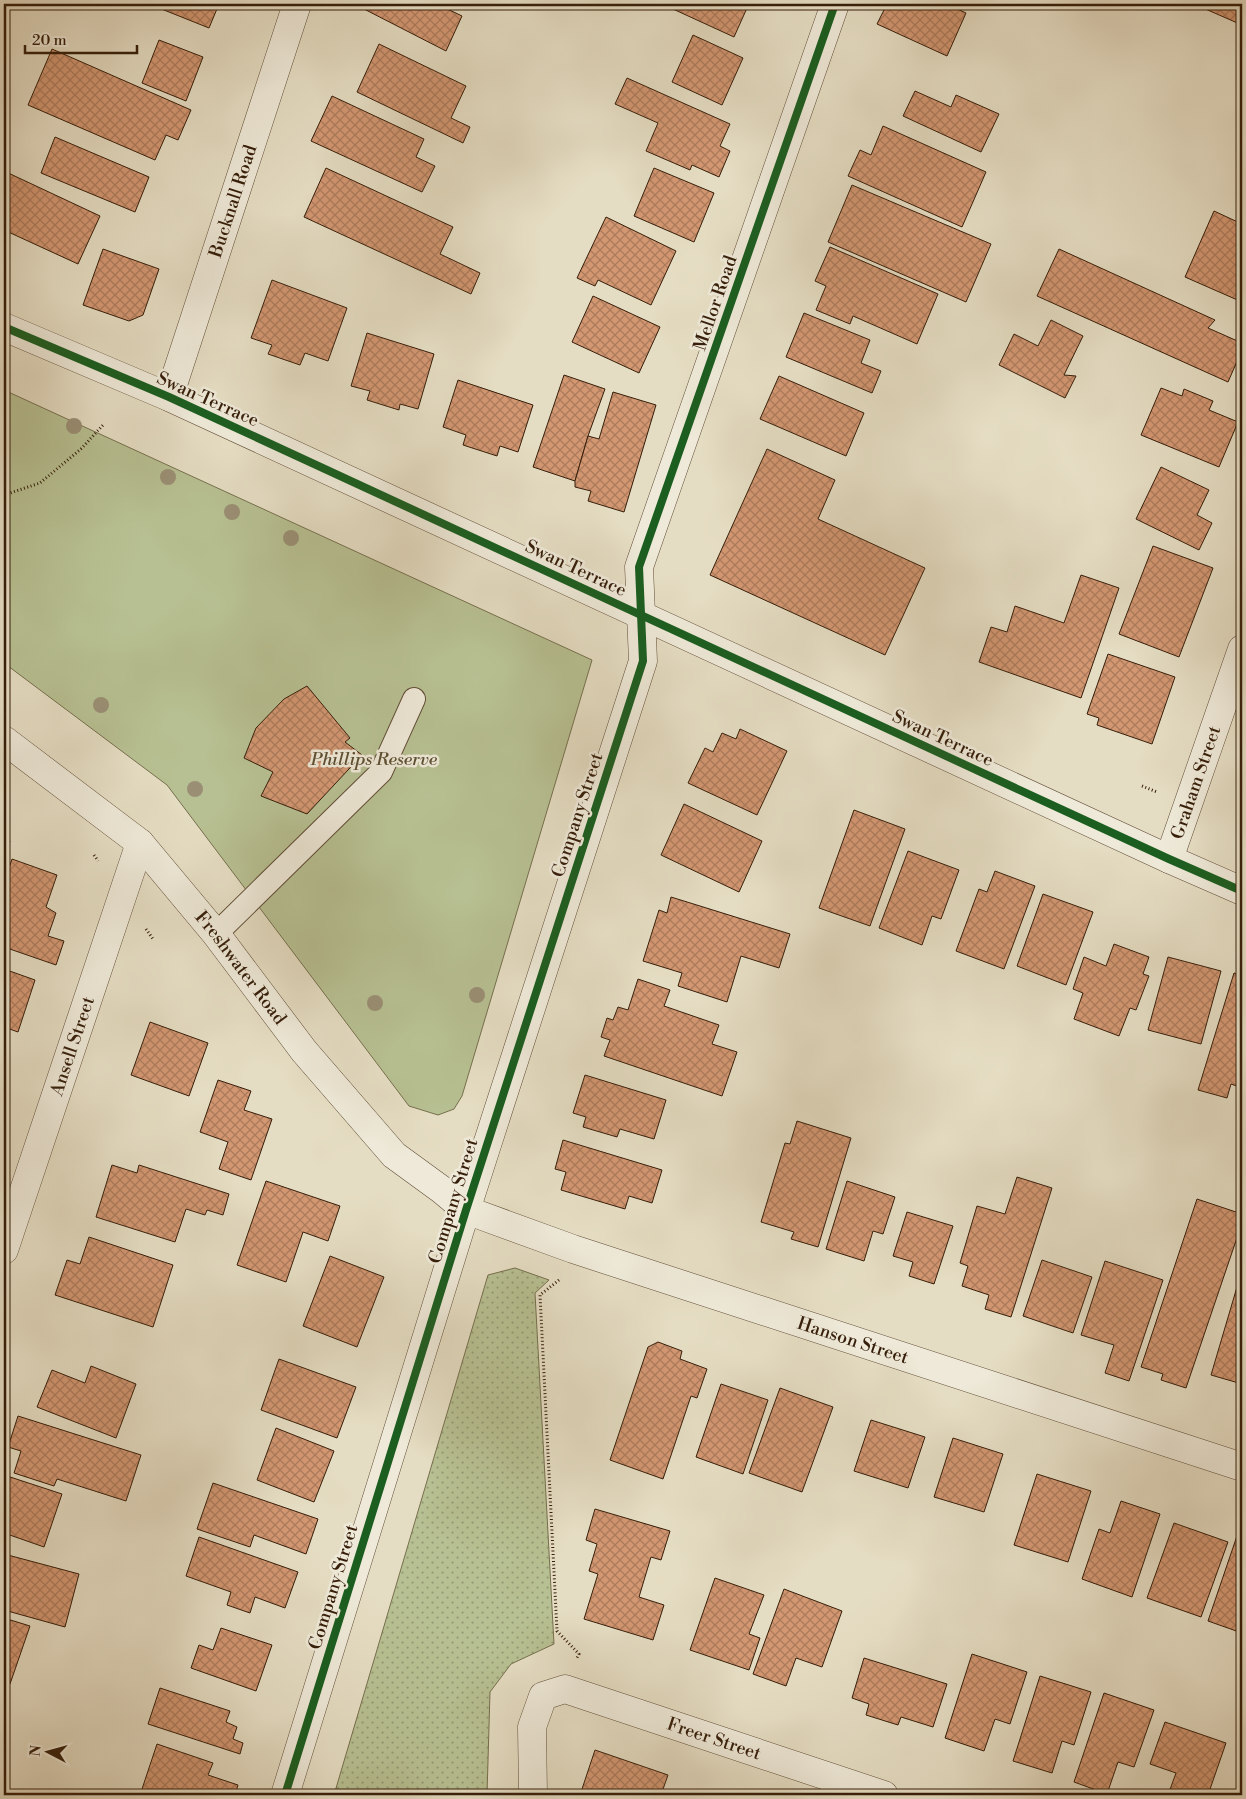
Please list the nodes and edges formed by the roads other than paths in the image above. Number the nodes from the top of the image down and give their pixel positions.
1 (297, 4) edge
2 (835, 4) edge
3 (4, 327) edge
4 (169, 397) junction
5 (640, 615) junction
6 (1242, 649) edge
7 (414, 699) dead end
8 (4, 740) edge
9 (140, 843) junction
10 (1169, 859) junction
11 (1242, 891) edge
12 (216, 934) junction
13 (466, 1210) junction
14 (4, 1250) edge
15 (1242, 1467) edge
16 (284, 1795) edge
17 (533, 1795) edge
18 (884, 1795) edge

1 - 4 street, Bucknall Road
2 - 5 street, Mellor Road
3 - 4 street, Swan Terrace
4 - 5 street, Swan Terrace
5 - 10 street, Swan Terrace
5 - 13 street, Company Street
6 - 10 street, Graham Street
7 - 12 lane
8 - 9 street, Freshwater Road
9 - 12 street, Freshwater Road
9 - 14 street, Ansell Street
10 - 11 street, Swan Terrace
12 - 13 street, Freshwater Road
13 - 15 street, Hanson Street
13 - 16 street, Company Street
17 - 18 street, Freer Street

